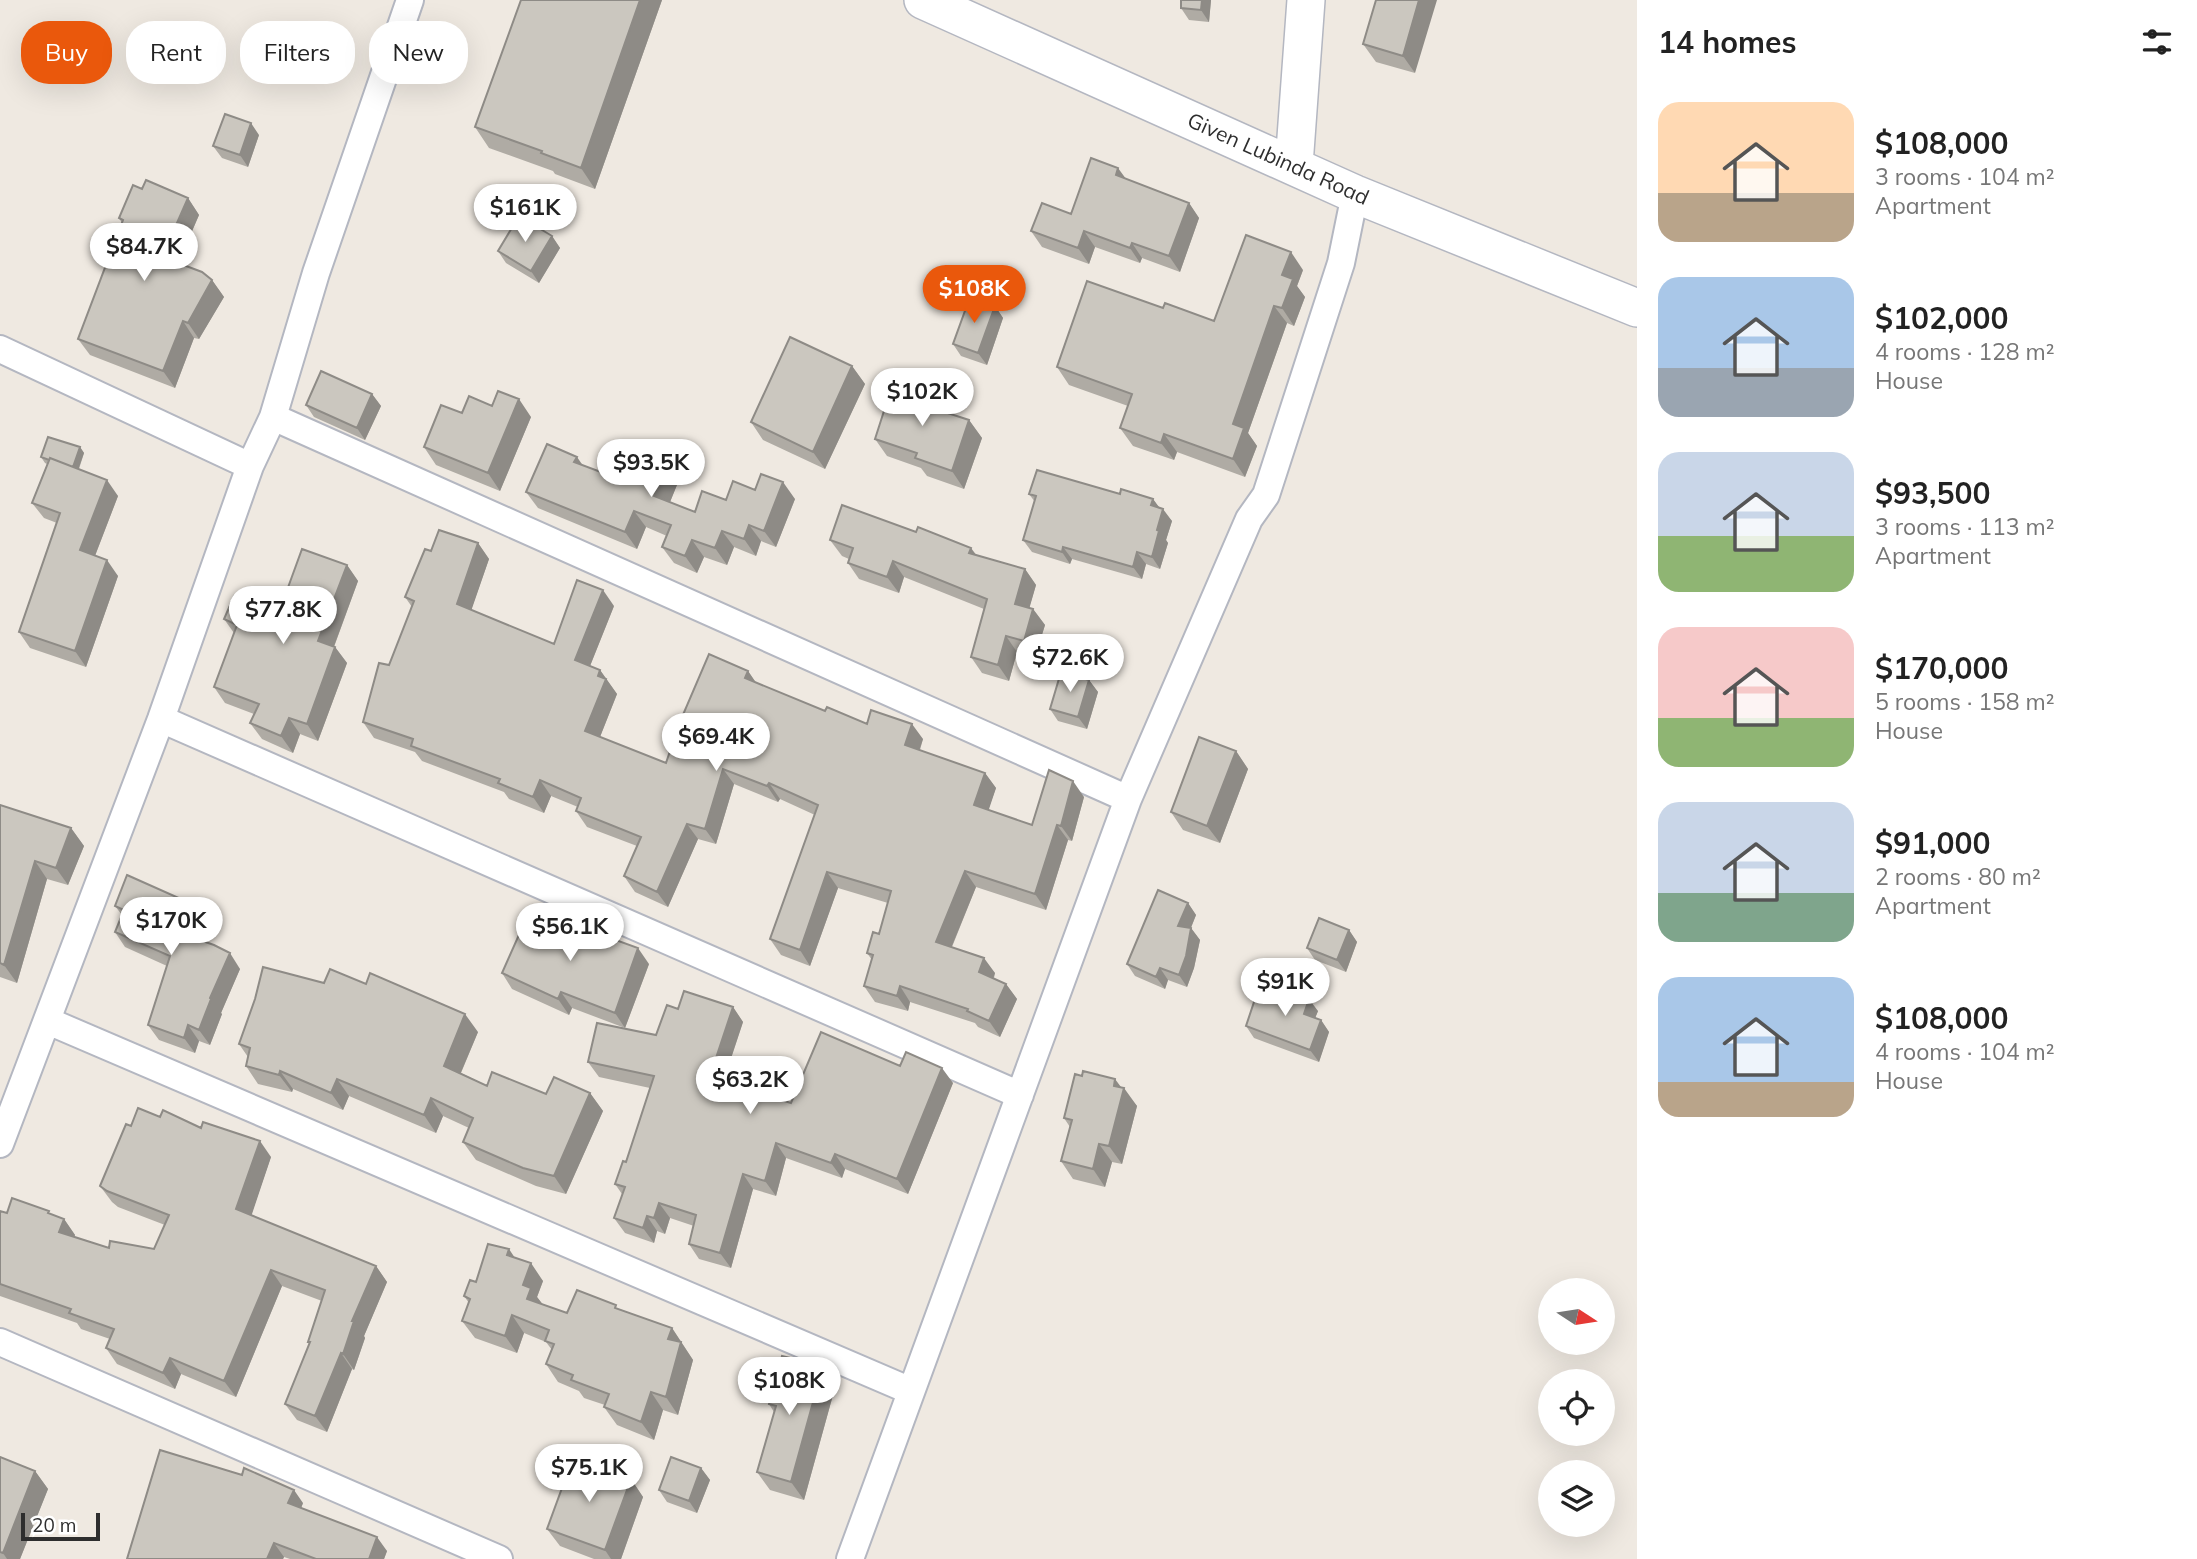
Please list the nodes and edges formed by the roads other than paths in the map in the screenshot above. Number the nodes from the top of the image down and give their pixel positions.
1 (410, 0) edge
2 (923, 0) edge
3 (1306, 0) edge
4 (1294, 165) junction
5 (1355, 194) junction
6 (1637, 308) edge
7 (0, 349) edge
8 (273, 417) junction
9 (250, 466) junction
10 (161, 719) junction
11 (1128, 799) junction
12 (48, 1021) junction
13 (1020, 1095) junction
14 (0, 1144) edge
15 (0, 1342) edge
16 (911, 1391) junction
17 (499, 1559) edge
18 (850, 1559) edge

1 - 8 street
2 - 4 street, Given Lubinda Road
3 - 4 street
4 - 5 street, Given Lubinda Road
5 - 6 street, Given Lubinda Road
5 - 11 street
7 - 9 street
8 - 9 street
8 - 11 street
9 - 10 street
10 - 12 street
10 - 13 street
11 - 13 street
12 - 14 street
12 - 16 street
13 - 16 street
15 - 17 street
16 - 18 street

